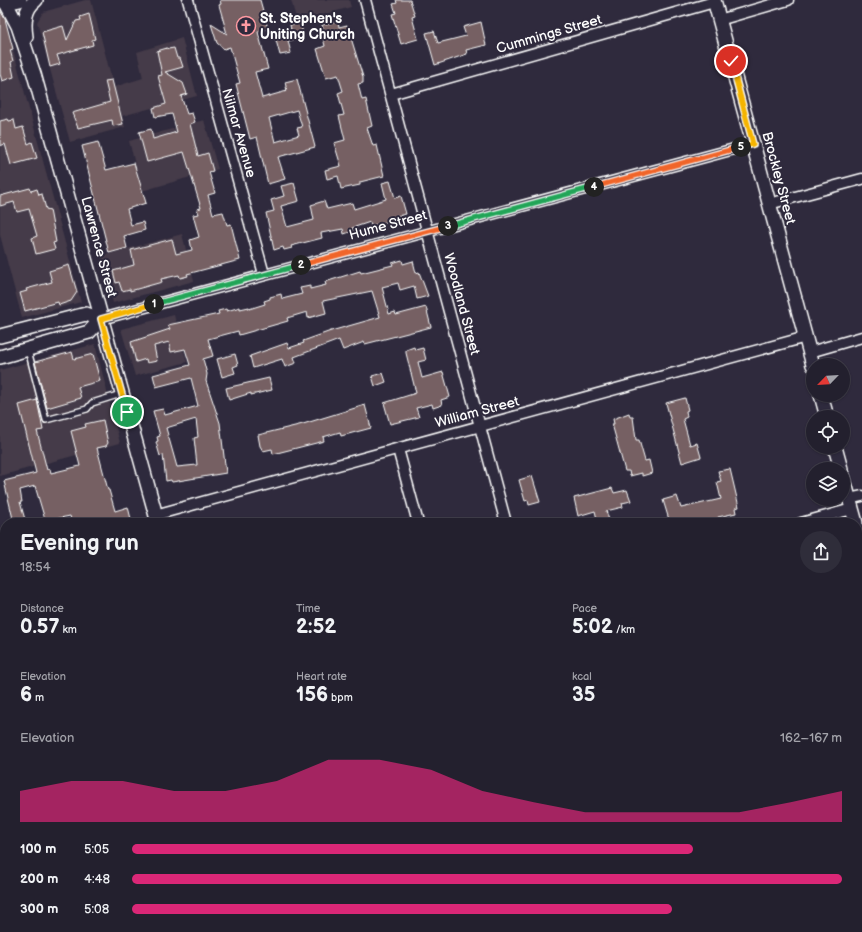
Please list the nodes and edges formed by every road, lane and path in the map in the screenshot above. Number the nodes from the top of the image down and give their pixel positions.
1 (20, 0) edge
2 (36, 0) edge
3 (188, 0) edge
4 (365, 0) edge
5 (788, 0) edge
6 (714, 1) edge
7 (3, 2) edge
8 (719, 20) junction
9 (27, 50) junction
10 (391, 94) junction
11 (753, 144) junction
12 (862, 179) edge
13 (769, 204) junction
14 (428, 231) junction
15 (264, 274) junction
16 (66, 318) junction
17 (101, 319) junction
18 (0, 336) edge
19 (806, 337) junction
20 (862, 337) edge
21 (71, 338) junction
22 (28, 349) junction
23 (810, 352) junction
24 (0, 357) edge
25 (811, 358) edge
26 (122, 394) junction
27 (480, 426) junction
28 (398, 448) junction
29 (862, 496) edge
30 (850, 500) edge
31 (851, 504) junction
32 (156, 518) edge
33 (159, 518) edge
34 (417, 518) edge
35 (505, 518) edge
36 (814, 518) edge
37 (855, 518) edge

1 - 7 main road
2 - 9 main road, Lawrence Street
3 - 15 street, Nilmar Avenue
4 - 10 street, Woodland Street
5 - 8 street
6 - 8 main road, Brockley Street
6 - 10 street, Cummings Street
7 - 9 main road, Lawrence Street
8 - 11 main road, Brockley Street
9 - 17 main road, Lawrence Street
10 - 14 street, Woodland Street
11 - 13 main road, Brockley Street
11 - 14 street, Hume Street
12 - 13 street
13 - 19 main road, Brockley Street
14 - 15 street, Hume Street
14 - 27 street, Woodland Street
15 - 17 street, Hume Street
16 - 17 main road, Hume Street
16 - 18 main road, Hume Street
16 - 21 main road
17 - 21 main road, Hume Street
17 - 26 main road, Lawrence Street
19 - 23 main road, Brockley Street
19 - 27 street, William Street
20 - 23 street
21 - 22 main road, Hume Street
22 - 24 main road, Hume Street
22 - 26 lane
23 - 25 main road, Brockley Street
26 - 32 main road, Lawrence Street
27 - 28 street, William Street
27 - 35 street, Woodland Street
28 - 33 street, William Street
28 - 34 street
29 - 31 street
30 - 31 main road
31 - 36 street
31 - 37 main road

